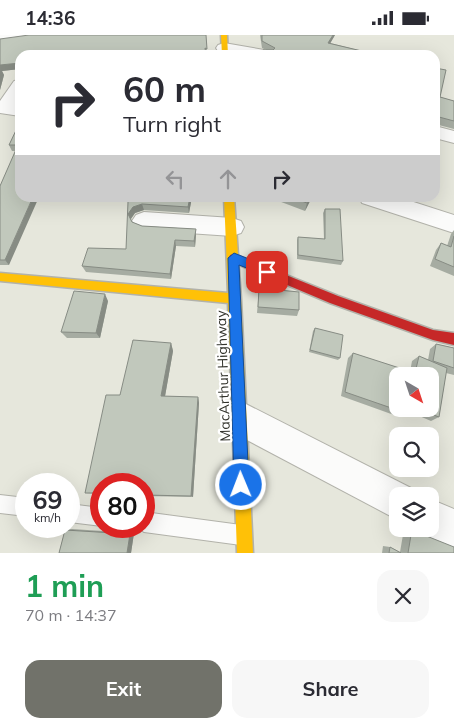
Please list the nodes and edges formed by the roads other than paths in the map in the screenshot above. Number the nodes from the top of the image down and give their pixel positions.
1 (31, 35) edge
2 (0, 38) edge
3 (224, 46) edge
4 (242, 50) edge
5 (15, 91) edge
6 (15, 109) edge
7 (440, 133) edge
8 (454, 137) edge
9 (230, 202) edge
10 (386, 202) edge
11 (144, 221) dead end
12 (454, 224) edge
13 (232, 227) junction
14 (234, 258) junction
15 (0, 277) edge
16 (235, 299) junction
17 (454, 339) edge
18 (240, 419) junction
19 (389, 496) edge
20 (0, 504) edge
21 (15, 506) edge
22 (439, 522) edge
23 (155, 524) edge
24 (454, 529) edge
25 (245, 544) edge

1 - 2 street
3 - 4 street
5 - 6 street
7 - 8 street
9 - 13 main road, MacArthur Highway
10 - 12 street
11 - 13 street
13 - 14 main road, MacArthur Highway
14 - 16 main road, MacArthur Highway
14 - 17 main road
15 - 16 main road
16 - 18 main road, MacArthur Highway
18 - 19 street
18 - 25 main road, MacArthur Highway
20 - 21 lane
22 - 24 street
23 - 25 lane

